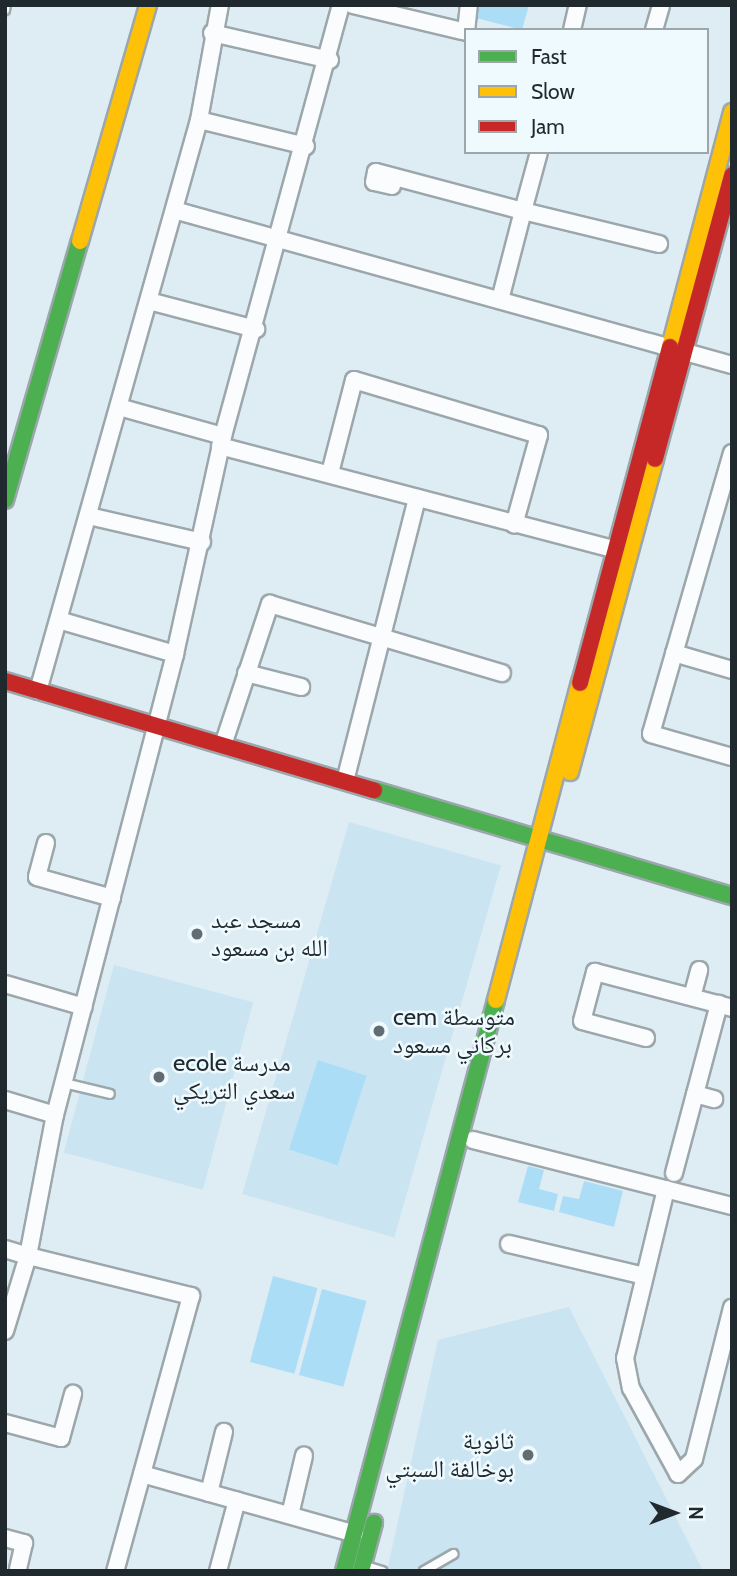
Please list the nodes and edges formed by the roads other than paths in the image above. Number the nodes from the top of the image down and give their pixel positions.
1 (148, 5) edge
2 (220, 5) edge
3 (341, 5) edge
4 (353, 5) edge
5 (469, 5) edge
6 (578, 5) edge
7 (661, 5) edge
8 (465, 28) edge
9 (572, 28) edge
10 (655, 28) edge
11 (464, 32) edge
12 (212, 33) junction
13 (330, 60) junction
14 (732, 112) edge
15 (199, 120) junction
16 (306, 146) junction
17 (538, 154) edge
18 (732, 175) edge
19 (392, 187) dead end
20 (174, 210) junction
21 (523, 211) junction
22 (280, 237) junction
23 (659, 244) dead end
24 (149, 300) junction
25 (500, 300) junction
26 (256, 329) junction
27 (667, 345) junction
28 (684, 349) junction
29 (732, 365) edge
30 (119, 407) junction
31 (222, 441) junction
32 (731, 460) edge
33 (330, 473) junction
34 (417, 498) junction
35 (5, 500) edge
36 (89, 516) junction
37 (514, 525) junction
38 (202, 542) junction
39 (611, 548) junction
40 (629, 554) junction
41 (62, 621) junction
42 (381, 636) junction
43 (674, 653) junction
44 (175, 654) junction
45 (732, 670) edge
46 (246, 673) junction
47 (502, 673) dead end
48 (5, 681) edge
49 (302, 687) dead end
50 (38, 691) junction
51 (156, 724) junction
52 (223, 746) junction
53 (732, 757) edge
54 (345, 781) junction
55 (545, 839) junction
56 (46, 843) dead end
57 (732, 896) edge
58 (112, 898) junction
59 (699, 970) dead end
60 (5, 984) edge
61 (692, 997) junction
62 (725, 1006) edge
63 (84, 1007) junction
64 (646, 1038) dead end
65 (64, 1083) junction
66 (110, 1094) dead end
67 (695, 1094) junction
68 (714, 1099) dead end
69 (5, 1100) edge
70 (55, 1115) junction
71 (473, 1140) junction
72 (674, 1173) dead end
73 (666, 1189) junction
74 (732, 1206) edge
75 (509, 1244) dead end
76 (5, 1249) edge
77 (27, 1256) junction
78 (644, 1276) junction
79 (732, 1308) edge
80 (5, 1331) edge
81 (73, 1394) dead end
82 (5, 1423) edge
83 (225, 1432) dead end
84 (304, 1456) dead end
85 (142, 1474) junction
86 (209, 1493) junction
87 (237, 1500) junction
88 (290, 1516) junction
89 (355, 1534) junction
90 (5, 1538) edge
91 (453, 1554) dead end
92 (362, 1568) edge
93 (18, 1569) dead end
94 (115, 1571) edge
95 (218, 1571) edge
96 (344, 1571) edge
97 (383, 1571) edge
98 (424, 1571) edge

1 - 35 main road
2 - 12 street
3 - 13 street
4 - 11 street
5 - 8 street
6 - 9 street
7 - 10 street
12 - 13 street
12 - 15 street
13 - 16 street
14 - 27 main road
15 - 16 street
15 - 20 street
16 - 22 street
17 - 21 street
18 - 28 main road
19 - 21 street
20 - 22 street
20 - 24 street
21 - 23 street
21 - 25 street
22 - 25 street
22 - 26 street
24 - 26 street
24 - 30 street
25 - 27 street
26 - 31 street
27 - 28 street
27 - 39 main road
28 - 29 street
28 - 40 main road
30 - 31 street
30 - 36 street
31 - 33 street
31 - 38 street
32 - 43 street
33 - 34 street
33 - 37 street
34 - 37 street
34 - 42 street
36 - 38 street
36 - 41 street
37 - 39 street
38 - 44 street
39 - 40 street
39 - 55 main road
40 - 55 main road
41 - 44 street
41 - 50 street
42 - 46 street
42 - 47 street
42 - 54 street
43 - 45 street
43 - 53 street
44 - 51 street
46 - 49 street
46 - 52 street
48 - 50 main road
50 - 51 main road
51 - 52 main road
51 - 58 street
52 - 54 main road
54 - 55 main road
55 - 57 main road
55 - 71 main road
55 - 89 main road
56 - 58 street
58 - 63 street
59 - 61 street
60 - 63 street
61 - 62 street
61 - 64 street
62 - 67 street
63 - 65 street
65 - 66 lane
65 - 70 street
67 - 68 street
67 - 72 street
69 - 70 street
70 - 77 street
71 - 73 street
71 - 92 main road
73 - 74 street
73 - 78 street
75 - 78 street
76 - 77 street
77 - 80 street
77 - 85 street
78 - 79 street
81 - 82 street
83 - 86 street
84 - 88 street
85 - 86 street
85 - 94 street
86 - 87 street
87 - 88 street
87 - 95 street
88 - 89 street
89 - 96 main road
90 - 93 street
91 - 98 lane
92 - 97 lane

